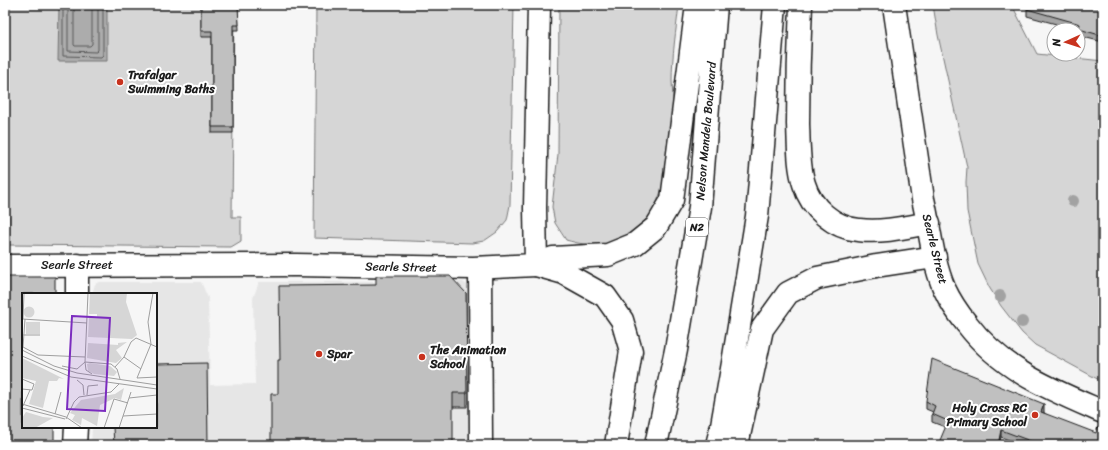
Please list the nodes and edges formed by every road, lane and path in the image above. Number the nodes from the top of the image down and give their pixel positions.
1 (539, 5) edge
2 (697, 5) edge
3 (716, 5) edge
4 (775, 5) edge
5 (801, 5) edge
6 (894, 5) edge
7 (929, 224) junction
8 (935, 257) junction
9 (536, 264) junction
10 (5, 266) edge
11 (77, 266) junction
12 (480, 268) junction
13 (77, 293) edge
14 (1103, 412) edge
15 (76, 428) edge
16 (75, 445) edge
17 (481, 445) edge
18 (616, 445) edge
19 (656, 445) edge
20 (717, 445) edge
21 (738, 445) edge

1 - 9 main road
2 - 9 main road
3 - 19 main road, Nelson Mandela Boulevard / N2
4 - 20 main road
5 - 7 main road
6 - 7 main road, Searle Street
7 - 8 main road, Searle Street
8 - 14 main road, Searle Street
8 - 21 main road
9 - 12 main road, Searle Street
9 - 18 main road
10 - 11 main road, Searle Street
11 - 12 main road, Searle Street
11 - 13 main road
12 - 17 main road
15 - 16 main road

